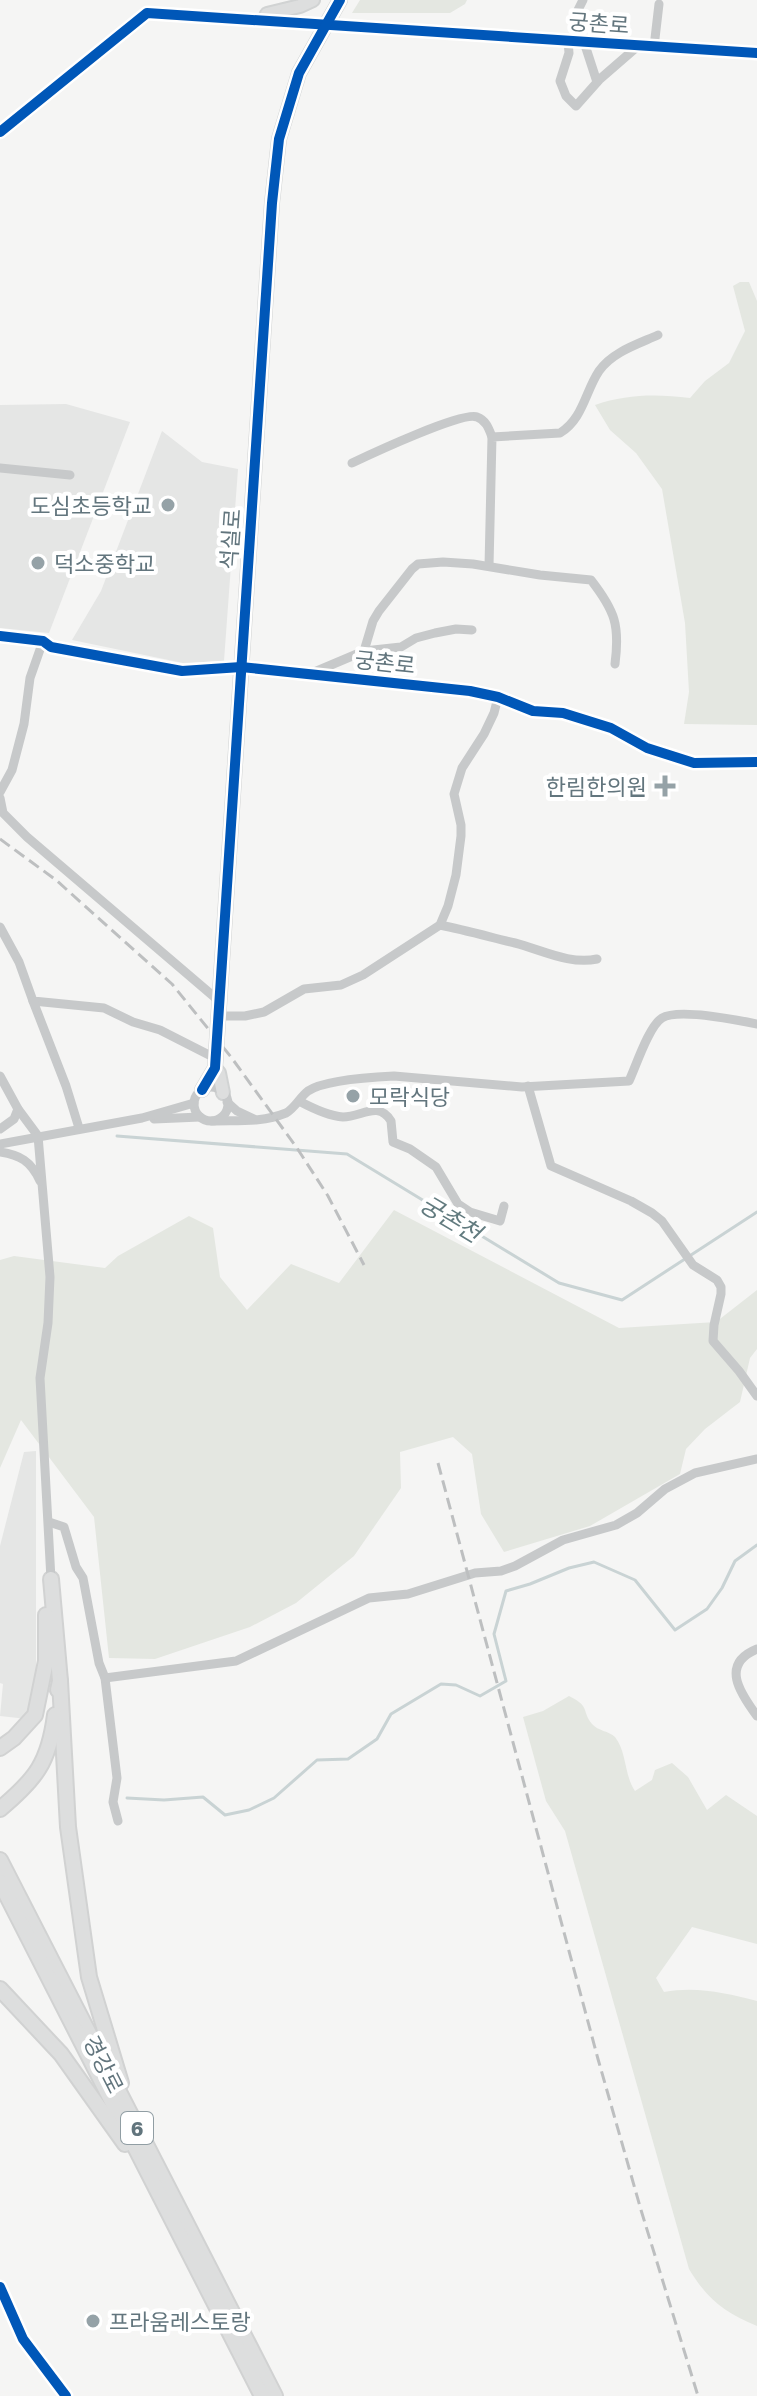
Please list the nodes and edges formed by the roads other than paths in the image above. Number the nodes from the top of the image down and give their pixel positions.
1 (313, 0) edge
2 (340, 0) edge
3 (583, 0) edge
4 (659, 4) dead end
5 (264, 20) junction
6 (576, 42) junction
7 (638, 46) junction
8 (654, 47) junction
9 (757, 53) edge
10 (597, 82) junction
11 (0, 132) edge
12 (658, 335) dead end
13 (492, 437) junction
14 (352, 463) dead end
15 (0, 468) edge
16 (70, 475) dead end
17 (489, 566) junction
18 (472, 630) dead end
19 (0, 636) edge
20 (43, 641) junction
21 (364, 651) junction
22 (615, 664) dead end
23 (241, 667) junction
24 (309, 674) junction
25 (498, 697) junction
26 (757, 762) edge
27 (0, 795) edge
28 (440, 925) junction
29 (0, 927) edge
30 (597, 959) dead end
31 (33, 1001) junction
32 (219, 1001) junction
33 (218, 1016) junction
34 (757, 1024) edge
35 (215, 1063) junction
36 (1, 1081) edge
37 (528, 1086) junction
38 (202, 1090) junction
39 (225, 1097) junction
40 (299, 1101) junction
41 (194, 1103) junction
42 (18, 1109) junction
43 (200, 1117) junction
44 (142, 1118) junction
45 (262, 1120) junction
46 (212, 1121) junction
47 (79, 1128) junction
48 (0, 1129) edge
49 (38, 1136) junction
50 (0, 1144) edge
51 (0, 1152) edge
52 (42, 1188) junction
53 (504, 1206) dead end
54 (757, 1396) edge
55 (757, 1459) edge
56 (49, 1522) junction
57 (51, 1579) junction
58 (757, 1649) edge
59 (105, 1678) junction
60 (60, 1681) junction
61 (757, 1716) edge
62 (0, 1748) edge
63 (0, 1809) edge
64 (118, 1821) dead end
65 (0, 1860) edge
66 (0, 1882) edge
67 (0, 1989) edge
68 (137, 2128) junction
69 (150, 2180) junction
70 (262, 2396) edge
71 (275, 2396) edge

1 - 5 street
2 - 23 street, 석실로
3 - 6 street
4 - 8 street
5 - 6 street, 궁촌로, bridge
5 - 11 street, 궁촌로
6 - 7 street, 궁촌로
6 - 10 street
6 - 10 street
7 - 8 street, 궁촌로
7 - 10 street
8 - 9 street, 궁촌로
12 - 13 street
13 - 14 street
13 - 17 street
15 - 16 street
17 - 21 street
17 - 22 street
18 - 21 street
19 - 20 street, 궁촌로
20 - 23 street, 궁촌로
20 - 27 street
21 - 24 street
23 - 24 street, 궁촌로
23 - 32 street, 석실로
24 - 25 street, 궁촌로
25 - 26 street, 궁촌로
25 - 28 street
27 - 32 street
28 - 30 street
28 - 33 street
29 - 31 street
31 - 35 street
31 - 47 street
32 - 33 street, 석실로
33 - 35 street, 석실로
34 - 37 street
35 - 38 street, 석실로
35 - 39 street
36 - 42 street
37 - 40 street
37 - 54 street
38 - 39 street
38 - 41 street, 석실로
39 - 45 street
39 - 46 street
40 - 45 street
40 - 53 street
41 - 43 street
41 - 44 street
42 - 48 street
42 - 49 street
43 - 44 street
43 - 46 street
44 - 47 street
45 - 46 street
47 - 49 street
49 - 50 street
49 - 52 street
51 - 52 street
52 - 56 street
55 - 59 street
56 - 57 street
56 - 59 street
57 - 60 main road
57 - 62 main road
58 - 61 street
59 - 64 street
60 - 63 main road
60 - 68 main road
65 - 68 main road, 경강로 / 6
66 - 69 main road, 경강로 / 6
67 - 69 main road
68 - 71 main road, 경강로 / 6
69 - 70 main road, 경강로 / 6

